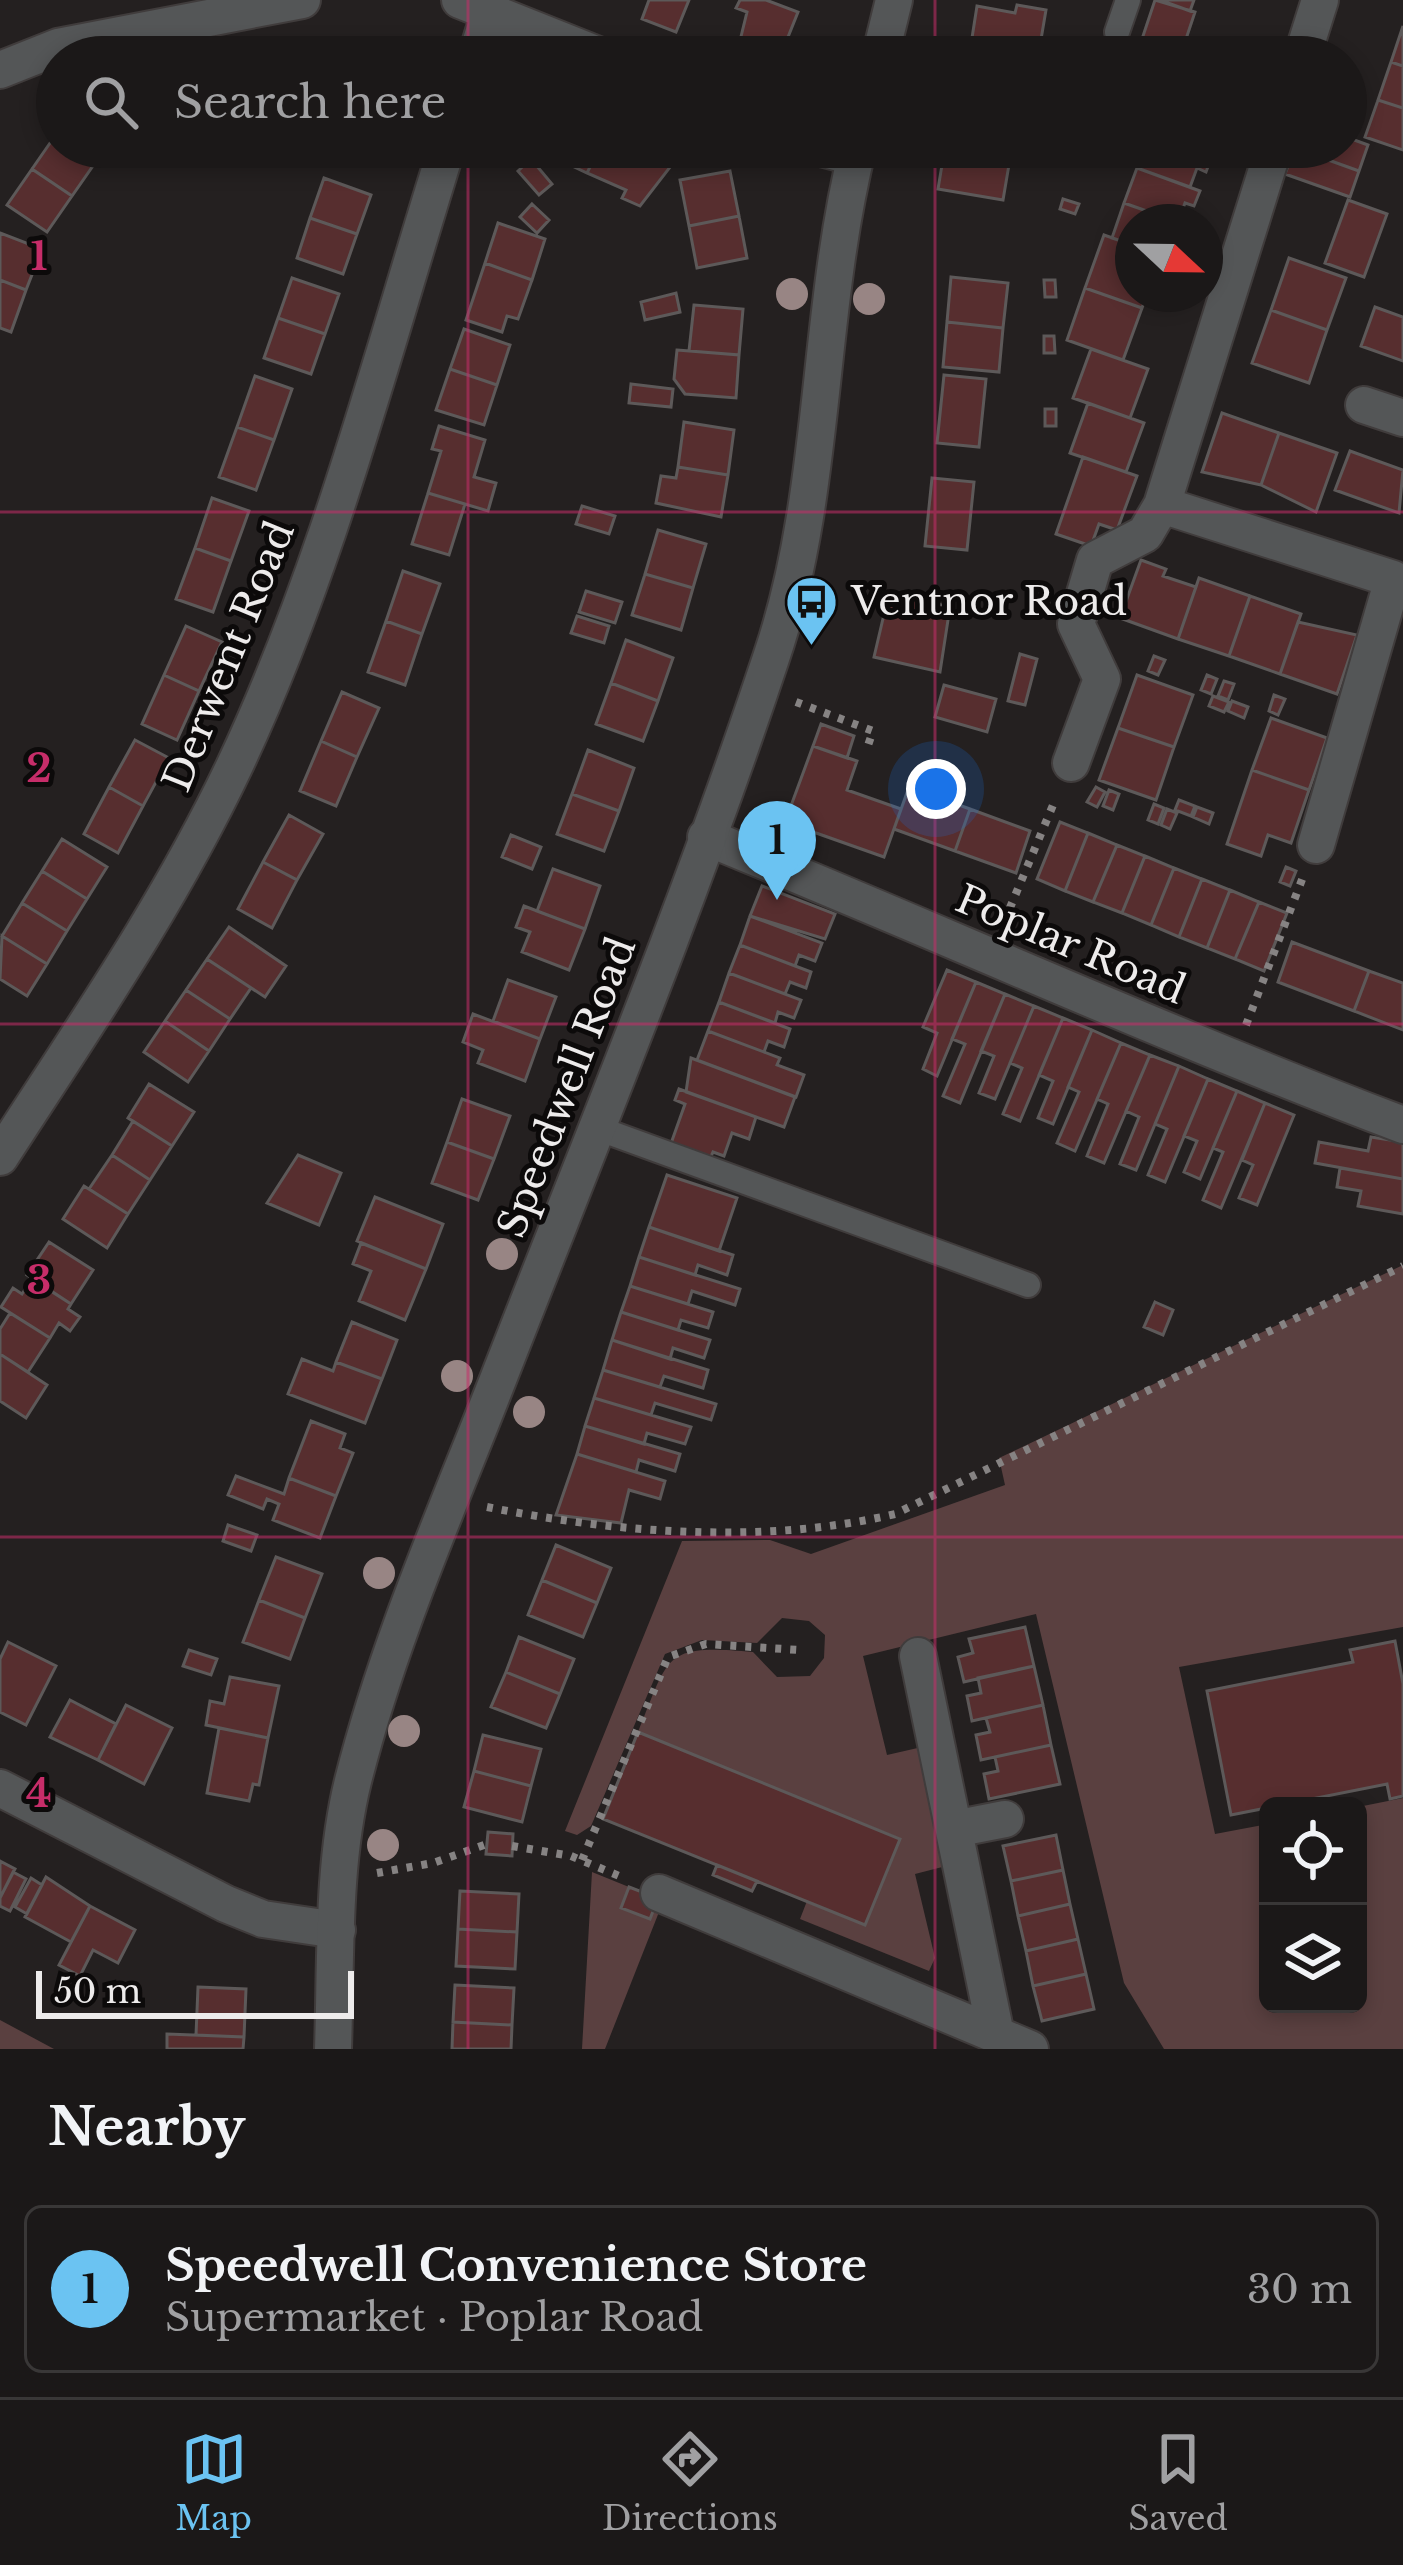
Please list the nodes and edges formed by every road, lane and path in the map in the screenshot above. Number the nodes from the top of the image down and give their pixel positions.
1 (302, 0) edge
2 (894, 0) edge
3 (1128, 0) edge
4 (1320, 0) edge
5 (475, 4) edge
6 (1117, 32) dead end
7 (115, 36) edge
8 (476, 36) edge
9 (552, 36) edge
10 (885, 36) edge
11 (1309, 36) edge
12 (36, 56) edge
13 (0, 70) edge
14 (441, 168) edge
15 (853, 168) edge
16 (1267, 168) edge
17 (1364, 405) dead end
18 (1403, 418) edge
19 (1162, 505) junction
20 (1398, 564) edge
21 (760, 689) junction
22 (866, 751) dead end
23 (1071, 763) joint
24 (706, 837) junction
25 (1316, 845) joint
26 (1011, 905) dead end
27 (1250, 1015) dead end
28 (1403, 1125) edge
29 (597, 1128) junction
30 (0, 1157) edge
31 (1403, 1266) edge
32 (1028, 1285) dead end
33 (451, 1499) junction
34 (800, 1650) dead end
35 (918, 1656) dead end
36 (0, 1789) edge
37 (1005, 1819) dead end
38 (954, 1829) junction
39 (487, 1844) dead end
40 (512, 1846) dead end
41 (582, 1860) junction
42 (340, 1879) junction
43 (659, 1893) joint
44 (337, 1930) junction
45 (995, 2030) junction
46 (333, 2049) edge
47 (1030, 2049) edge

1 - 7 street
2 - 10 street
3 - 6 lane
4 - 11 street
5 - 8 street
5 - 9 street
12 - 13 street
14 - 30 street, Derwent Road
15 - 21 street, Speedwell Road
16 - 19 street
17 - 18 street
19 - 20 street
19 - 23 street
20 - 25 street
21 - 22 path
21 - 24 street, Speedwell Road
23 - 26 path
24 - 28 street, Poplar Road
24 - 29 street, Speedwell Road
25 - 27 path
29 - 32 lane
29 - 33 street, Speedwell Road
31 - 33 path
33 - 42 street, Speedwell Road
34 - 41 path
35 - 38 street
36 - 44 street
37 - 38 street
38 - 45 street
39 - 42 path
40 - 41 path
41 - 43 path
42 - 44 street, Speedwell Road
43 - 45 street
44 - 46 street, Speedwell Road
45 - 47 street

